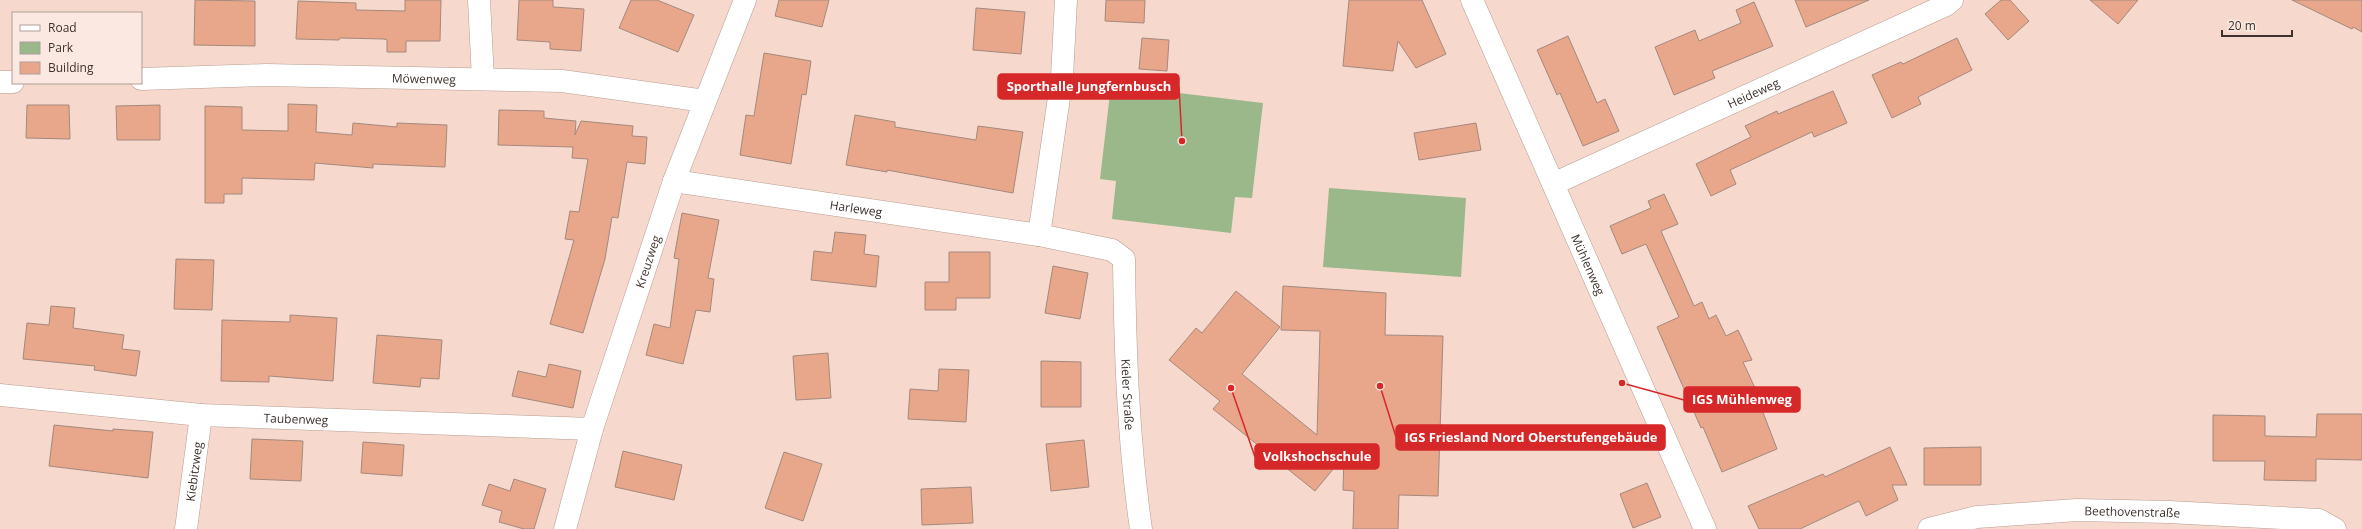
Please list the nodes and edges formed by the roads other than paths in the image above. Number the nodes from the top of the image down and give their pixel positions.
1 (479, 0) edge
2 (745, 0) edge
3 (1066, 0) edge
4 (1472, 0) edge
5 (1952, 0) edge
6 (142, 79) edge
7 (483, 79) junction
8 (0, 82) edge
9 (12, 82) edge
10 (705, 101) junction
11 (674, 181) junction
12 (1553, 184) junction
13 (1039, 235) junction
14 (1124, 259) joint
15 (0, 395) edge
16 (201, 415) junction
17 (592, 429) junction
18 (186, 529) edge
19 (565, 529) edge
20 (1141, 529) edge
21 (1706, 529) edge
22 (1929, 529) edge
23 (2335, 529) edge

1 - 7 street
2 - 10 street, Kreuzweg
3 - 13 street
4 - 12 street, Mühlenweg
5 - 12 street, Heideweg
6 - 7 street, Möwenweg
7 - 10 street, Möwenweg
8 - 9 street
10 - 11 street, Kreuzweg
11 - 13 street, Harleweg
11 - 17 street, Kreuzweg
12 - 21 street, Mühlenweg
13 - 14 street, Harleweg
14 - 20 street, Kieler Straße
15 - 16 street, Taubenweg
16 - 17 street, Taubenweg
16 - 18 street, Kiebitzweg
17 - 19 street, Kreuzweg
22 - 23 street, Beethovenstraße

